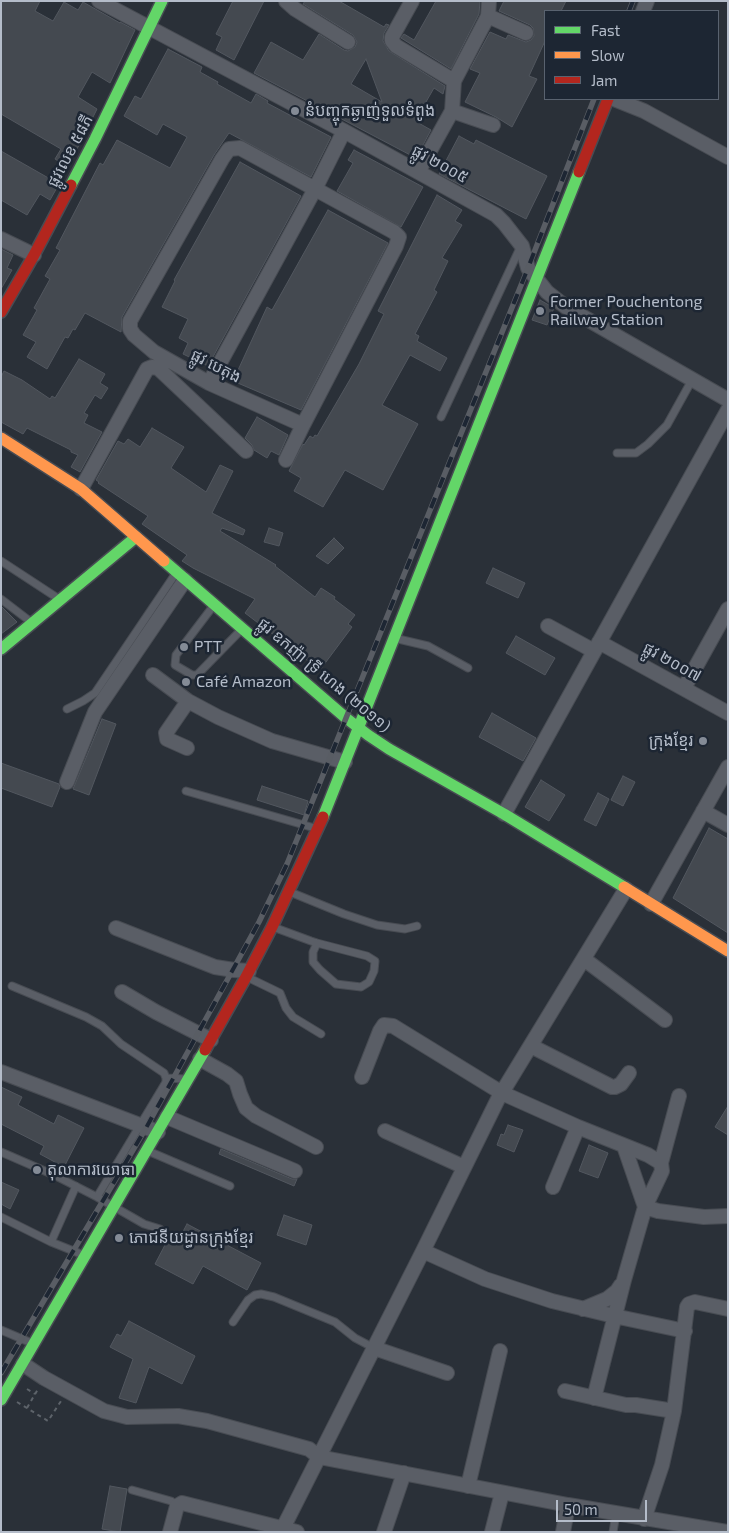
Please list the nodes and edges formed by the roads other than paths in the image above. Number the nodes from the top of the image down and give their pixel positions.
1 (98, 1) edge
2 (162, 1) edge
3 (286, 1) edge
4 (412, 1) edge
5 (489, 1) edge
6 (488, 16) junction
7 (150, 28) junction
8 (526, 33) dead end
9 (348, 42) dead end
10 (454, 81) junction
11 (608, 100) edge
12 (616, 100) edge
13 (452, 111) junction
14 (492, 125) dead end
15 (344, 131) junction
16 (728, 158) edge
17 (418, 172) junction
18 (315, 189) junction
19 (1, 238) edge
20 (522, 246) junction
21 (34, 255) junction
22 (537, 279) junction
23 (1, 312) edge
24 (692, 380) junction
25 (208, 383) junction
26 (728, 400) edge
27 (728, 410) edge
28 (440, 417) dead end
29 (303, 425) junction
30 (1, 438) edge
31 (246, 451) dead end
32 (617, 452) dead end
33 (286, 460) dead end
34 (81, 489) junction
35 (136, 537) junction
36 (1, 561) edge
37 (181, 576) junction
38 (1, 599) edge
39 (61, 600) junction
40 (214, 604) junction
41 (728, 609) edge
42 (33, 624) junction
43 (548, 626) dead end
44 (242, 628) junction
45 (393, 638) junction
46 (596, 646) junction
47 (1, 649) edge
48 (468, 668) dead end
49 (153, 675) dead end
50 (684, 688) junction
51 (188, 701) junction
52 (67, 709) dead end
53 (728, 713) edge
54 (358, 728) junction
55 (187, 748) dead end
56 (345, 762) junction
57 (728, 767) edge
58 (67, 782) dead end
59 (186, 791) dead end
60 (703, 811) junction
61 (504, 814) junction
62 (728, 825) edge
63 (318, 829) junction
64 (626, 889) junction
65 (289, 892) junction
66 (652, 904) junction
67 (272, 926) junction
68 (417, 926) dead end
69 (116, 928) dead end
70 (317, 943) junction
71 (728, 951) edge
72 (584, 959) junction
73 (247, 974) junction
74 (12, 986) dead end
75 (122, 992) dead end
76 (665, 1020) dead end
77 (321, 1034) dead end
78 (211, 1040) junction
79 (531, 1046) junction
80 (200, 1059) junction
81 (1, 1072) edge
82 (629, 1073) dead end
83 (362, 1077) dead end
84 (166, 1078) junction
85 (189, 1079) junction
86 (502, 1093) junction
87 (679, 1096) dead end
88 (167, 1117) junction
89 (140, 1126) junction
90 (578, 1127) junction
91 (386, 1131) dead end
92 (158, 1132) junction
93 (624, 1146) junction
94 (316, 1147) dead end
95 (148, 1150) junction
96 (1, 1152) edge
97 (661, 1164) junction
98 (464, 1167) junction
99 (295, 1172) dead end
100 (76, 1186) junction
101 (230, 1186) dead end
102 (553, 1187) dead end
103 (97, 1197) junction
104 (115, 1206) junction
105 (645, 1207) junction
106 (728, 1216) edge
107 (1, 1218) edge
108 (160, 1229) dead end
109 (51, 1242) junction
110 (423, 1251) junction
111 (86, 1256) junction
112 (624, 1280) junction
113 (582, 1309) junction
114 (728, 1309) edge
115 (614, 1316) junction
116 (234, 1322) dead end
117 (1, 1330) edge
118 (685, 1331) junction
119 (34, 1345) junction
120 (374, 1348) junction
121 (500, 1352) dead end
122 (22, 1364) junction
123 (447, 1373) dead end
124 (565, 1391) dead end
125 (3, 1397) edge
126 (594, 1398) junction
127 (674, 1411) junction
128 (319, 1457) junction
129 (404, 1473) junction
130 (468, 1486) junction
131 (132, 1490) dead end
132 (502, 1493) junction
133 (568, 1505) junction
134 (177, 1506) junction
135 (616, 1514) junction
136 (644, 1519) junction
137 (282, 1530) edge
138 (170, 1532) edge
139 (297, 1532) edge
140 (384, 1532) edge
141 (492, 1532) edge
142 (563, 1532) edge
143 (613, 1532) edge
144 (727, 1532) edge

1 - 7 street, ផ្លូវ ២០០៥
2 - 7 street, ផ្លូវលេខ ៥៨ភី
3 - 9 street
4 - 10 street
5 - 6 street
6 - 8 street
6 - 10 street
7 - 15 street, ផ្លូវ ២០០៥
7 - 21 street, ផ្លូវលេខ ៥៨ភី
10 - 13 street
11 - 22 street
12 - 16 street
13 - 14 street
13 - 17 street
15 - 17 street, ផ្លូវ ២០០៥
15 - 18 street
17 - 20 street, ផ្លូវ ២០០៥
18 - 25 street
18 - 25 street, ផ្លូវ បេតុង
18 - 29 street
19 - 21 street
20 - 22 street, ផ្លូវ ២០០៥
20 - 28 lane
21 - 23 street, ផ្លូវលេខ ៥៨ភី
22 - 24 street, ផ្លូវ ២០០៥
22 - 45 street
24 - 26 street, ផ្លូវ ២០០៥
24 - 32 lane
25 - 29 street, ផ្លូវ បេតុង
27 - 46 street
29 - 33 street
30 - 34 street, ផ្លូវ ឧកញ៉ា ទ្រី ហេង (២០១១)
31 - 34 street
34 - 35 street, ផ្លូវ ឧកញ៉ា ទ្រី ហេង (២០១១)
35 - 37 street, ផ្លូវ ឧកញ៉ា ទ្រី ហេង (២០១១)
35 - 39 street
36 - 39 lane
37 - 40 street, ផ្លូវ ឧកញ៉ា ទ្រី ហេង (២០១១)
37 - 52 lane
37 - 58 street
38 - 42 lane
39 - 42 street
40 - 44 street, ផ្លូវ ឧកញ៉ា ទ្រី ហេង (២០១១)
40 - 44 lane
41 - 50 street
42 - 47 street
43 - 46 street, ផ្លូវ ២០០៧
44 - 54 street, ផ្លូវ ឧកញ៉ា ទ្រី ហេង (២០១១)
45 - 48 lane
45 - 54 street
46 - 50 street, ផ្លូវ ២០០៧
46 - 61 street
49 - 51 street
50 - 53 street, ផ្លូវ ២០០៧
51 - 55 street
51 - 56 street
54 - 56 street
54 - 61 street, ផ្លូវ ឧកញ៉ា ទ្រី ហេង (២០១១)
56 - 63 street
57 - 60 street
59 - 63 lane
60 - 62 street
60 - 66 street
61 - 64 street, ផ្លូវ ឧកញ៉ា ទ្រី ហេង (២០១១)
63 - 65 street
64 - 66 street, ផ្លូវ ឧកញ៉ា ទ្រី ហេង (២០១១)
64 - 72 street
65 - 67 street
65 - 68 lane
66 - 71 street, ផ្លូវ ឧកញ៉ា ទ្រី ហេង (២០១១)
67 - 70 lane
67 - 73 street
69 - 73 street
70 - 70 lane
72 - 76 street
72 - 79 street
73 - 77 lane
73 - 78 street
74 - 84 lane
75 - 78 street
78 - 80 street
79 - 82 street
79 - 86 street
80 - 85 street
80 - 94 street
81 - 89 street
83 - 86 street
84 - 85 lane
84 - 89 lane
85 - 88 street
86 - 90 street
86 - 98 street
87 - 97 street
88 - 92 street
88 - 99 street
89 - 92 street
89 - 103 lane
90 - 93 street
90 - 102 street
91 - 98 street
92 - 95 street
93 - 97 street
93 - 105 street
95 - 101 lane
95 - 104 street
96 - 100 lane
97 - 105 street
98 - 110 street
100 - 103 lane
100 - 109 lane
103 - 104 lane
104 - 108 lane
104 - 111 street
105 - 106 street
105 - 112 street
107 - 109 lane
109 - 111 lane
110 - 113 street
110 - 120 street
111 - 119 street
112 - 113 street
112 - 115 street
113 - 115 street
114 - 118 street
115 - 118 street
115 - 126 street
116 - 120 lane
117 - 119 lane
118 - 127 street
119 - 122 street
120 - 123 street
120 - 128 street
121 - 130 street
122 - 125 street
122 - 128 street
124 - 126 street
126 - 127 street
127 - 136 street
128 - 129 street
128 - 137 street
129 - 130 street
129 - 140 street
130 - 132 street
131 - 134 lane
132 - 133 street
132 - 141 street
133 - 135 street
133 - 142 street
134 - 137 street
134 - 138 street
135 - 136 street
135 - 143 lane
136 - 144 street
137 - 139 street

